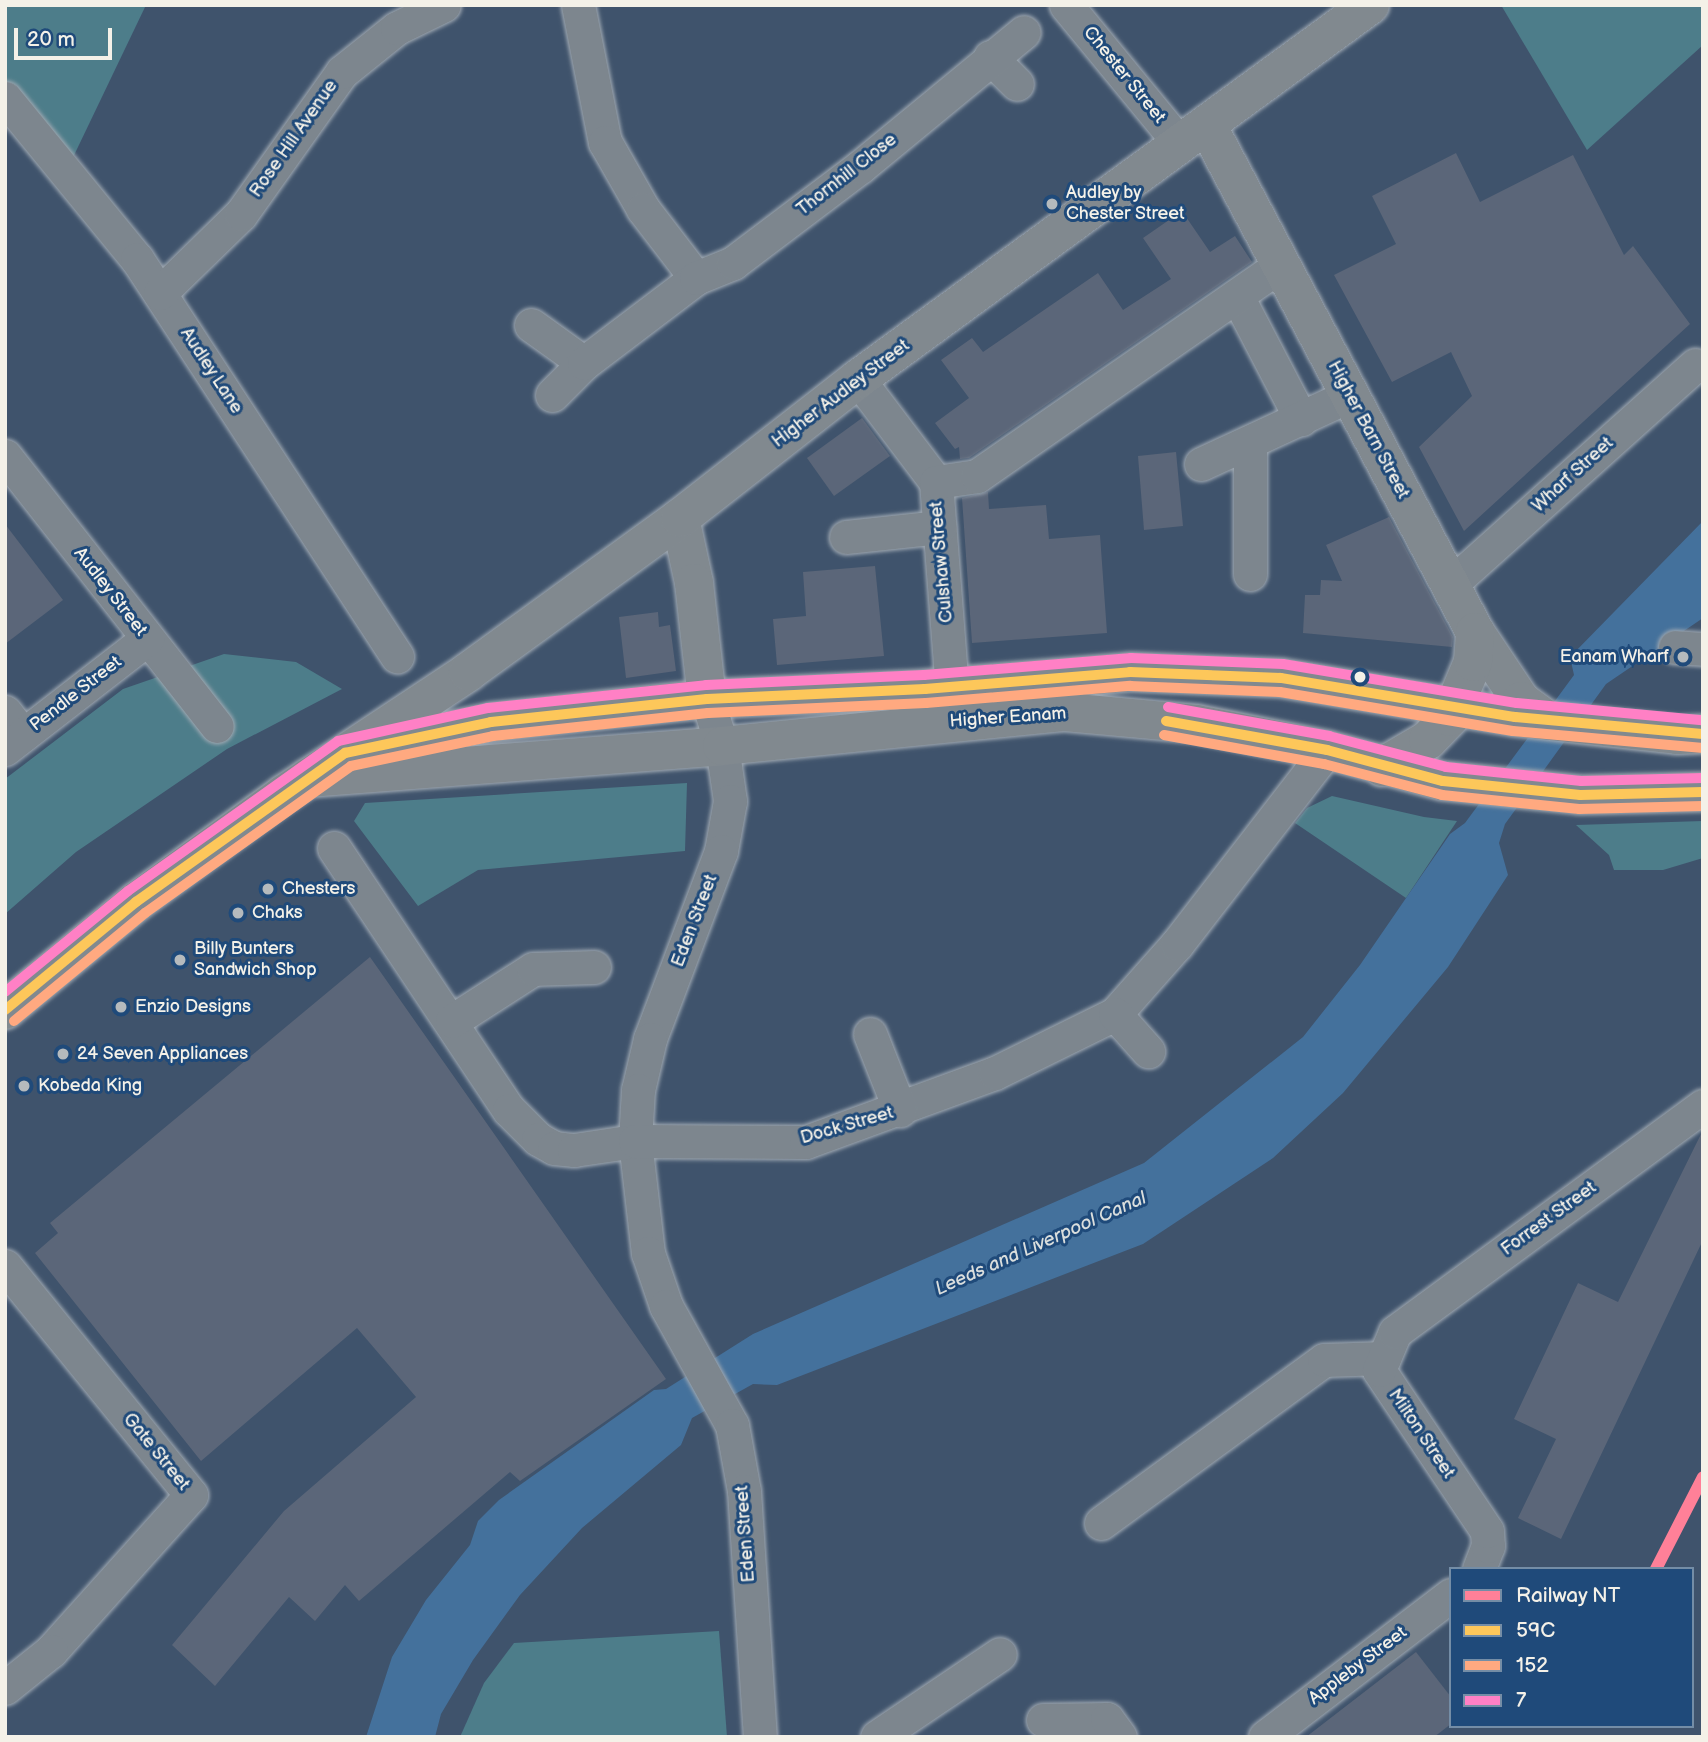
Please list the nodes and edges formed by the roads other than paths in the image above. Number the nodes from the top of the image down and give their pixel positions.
1 (444, 5) edge
2 (578, 5) edge
3 (1066, 5) edge
4 (1370, 5) edge
5 (1024, 32) dead end
6 (990, 58) junction
7 (1017, 84) dead end
8 (5, 98) edge
9 (1194, 136) junction
10 (1281, 265) junction
11 (696, 278) junction
12 (160, 293) junction
13 (1237, 296) junction
14 (531, 325) dead end
15 (584, 363) junction
16 (1695, 365) dead end
17 (858, 379) junction
18 (552, 395) dead end
19 (1350, 396) junction
20 (1301, 419) junction
21 (1250, 445) junction
22 (5, 456) edge
23 (1201, 464) dead end
24 (936, 482) junction
25 (680, 517) junction
26 (939, 527) junction
27 (846, 537) dead end
28 (1250, 574) dead end
29 (1451, 584) junction
30 (1475, 632) junction
31 (147, 639) junction
32 (397, 657) dead end
33 (707, 699) junction
34 (954, 704) junction
35 (1457, 704) junction
36 (1531, 718) junction
37 (217, 726) dead end
38 (11, 732) edge
39 (1703, 734) edge
40 (722, 746) junction
41 (1327, 750) junction
42 (345, 752) junction
43 (1382, 767) junction
44 (308, 778) junction
45 (1703, 792) edge
46 (334, 848) dead end
47 (594, 967) dead end
48 (5, 1010) edge
49 (1115, 1014) junction
50 (452, 1021) junction
51 (870, 1034) dead end
52 (1148, 1051) dead end
53 (1703, 1106) edge
54 (900, 1110) junction
55 (635, 1141) junction
56 (5, 1266) edge
57 (1390, 1345) junction
58 (1101, 1523) dead end
59 (1480, 1567) edge
60 (1449, 1597) edge
61 (1000, 1654) dead end
62 (5, 1688) edge
63 (1043, 1720) dead end
64 (760, 1737) edge
65 (877, 1737) edge
66 (1120, 1737) edge
67 (1265, 1737) edge

1 - 12 street, Rose Hill Avenue
2 - 11 street
3 - 9 street, Chester Street
4 - 9 highway, Higher Audley Street
5 - 6 street, Thornhill Close
6 - 7 street
6 - 11 street, Thornhill Close
8 - 12 street, Audley Lane
9 - 10 highway, Higher Barn Street
9 - 17 highway, Higher Audley Street
10 - 13 street
10 - 19 highway, Higher Barn Street
11 - 15 street, Thornhill Close
12 - 32 street, Audley Lane
13 - 20 street
13 - 24 street
14 - 15 street
15 - 18 street, Thornhill Close
16 - 29 street, Wharf Street
17 - 24 street, Culshaw Street
17 - 25 highway, Higher Audley Street
19 - 20 street
19 - 29 highway, Higher Barn Street
20 - 21 street
21 - 23 street
21 - 28 street
22 - 31 street, Audley Street
24 - 26 street, Culshaw Street
25 - 33 highway
25 - 42 highway, Higher Audley Street
26 - 27 street
26 - 34 street, Culshaw Street
29 - 30 highway, Higher Barn Street
30 - 35 highway
30 - 36 highway, Higher Barn Street
31 - 37 street, Audley Street
31 - 38 street, Pendle Street
33 - 34 highway, Higher Eanam
33 - 40 street, Eden Street
33 - 42 highway, Higher Eanam
34 - 35 highway, Higher Eanam
34 - 40 highway, Higher Eanam
34 - 41 highway, Higher Eanam
35 - 36 highway, Higher Eanam
35 - 43 highway
36 - 39 highway, Higher Eanam
40 - 44 highway, Higher Eanam
40 - 55 street, Eden Street
41 - 43 highway, Higher Eanam
41 - 49 street, Dock Street
42 - 44 highway, Higher Audley Street
43 - 45 highway, Higher Eanam
44 - 48 highway, Higher Audley Street
46 - 50 street, Dock Street
47 - 50 street
49 - 52 street
49 - 54 street, Dock Street
50 - 55 street, Dock Street
51 - 54 street
53 - 57 street, Forrest Street
54 - 55 street, Dock Street
55 - 64 street, Eden Street
56 - 62 street, Gate Street
57 - 58 street
57 - 59 street, Milton Street
60 - 67 street, Appleby Street
61 - 65 street
63 - 66 street

